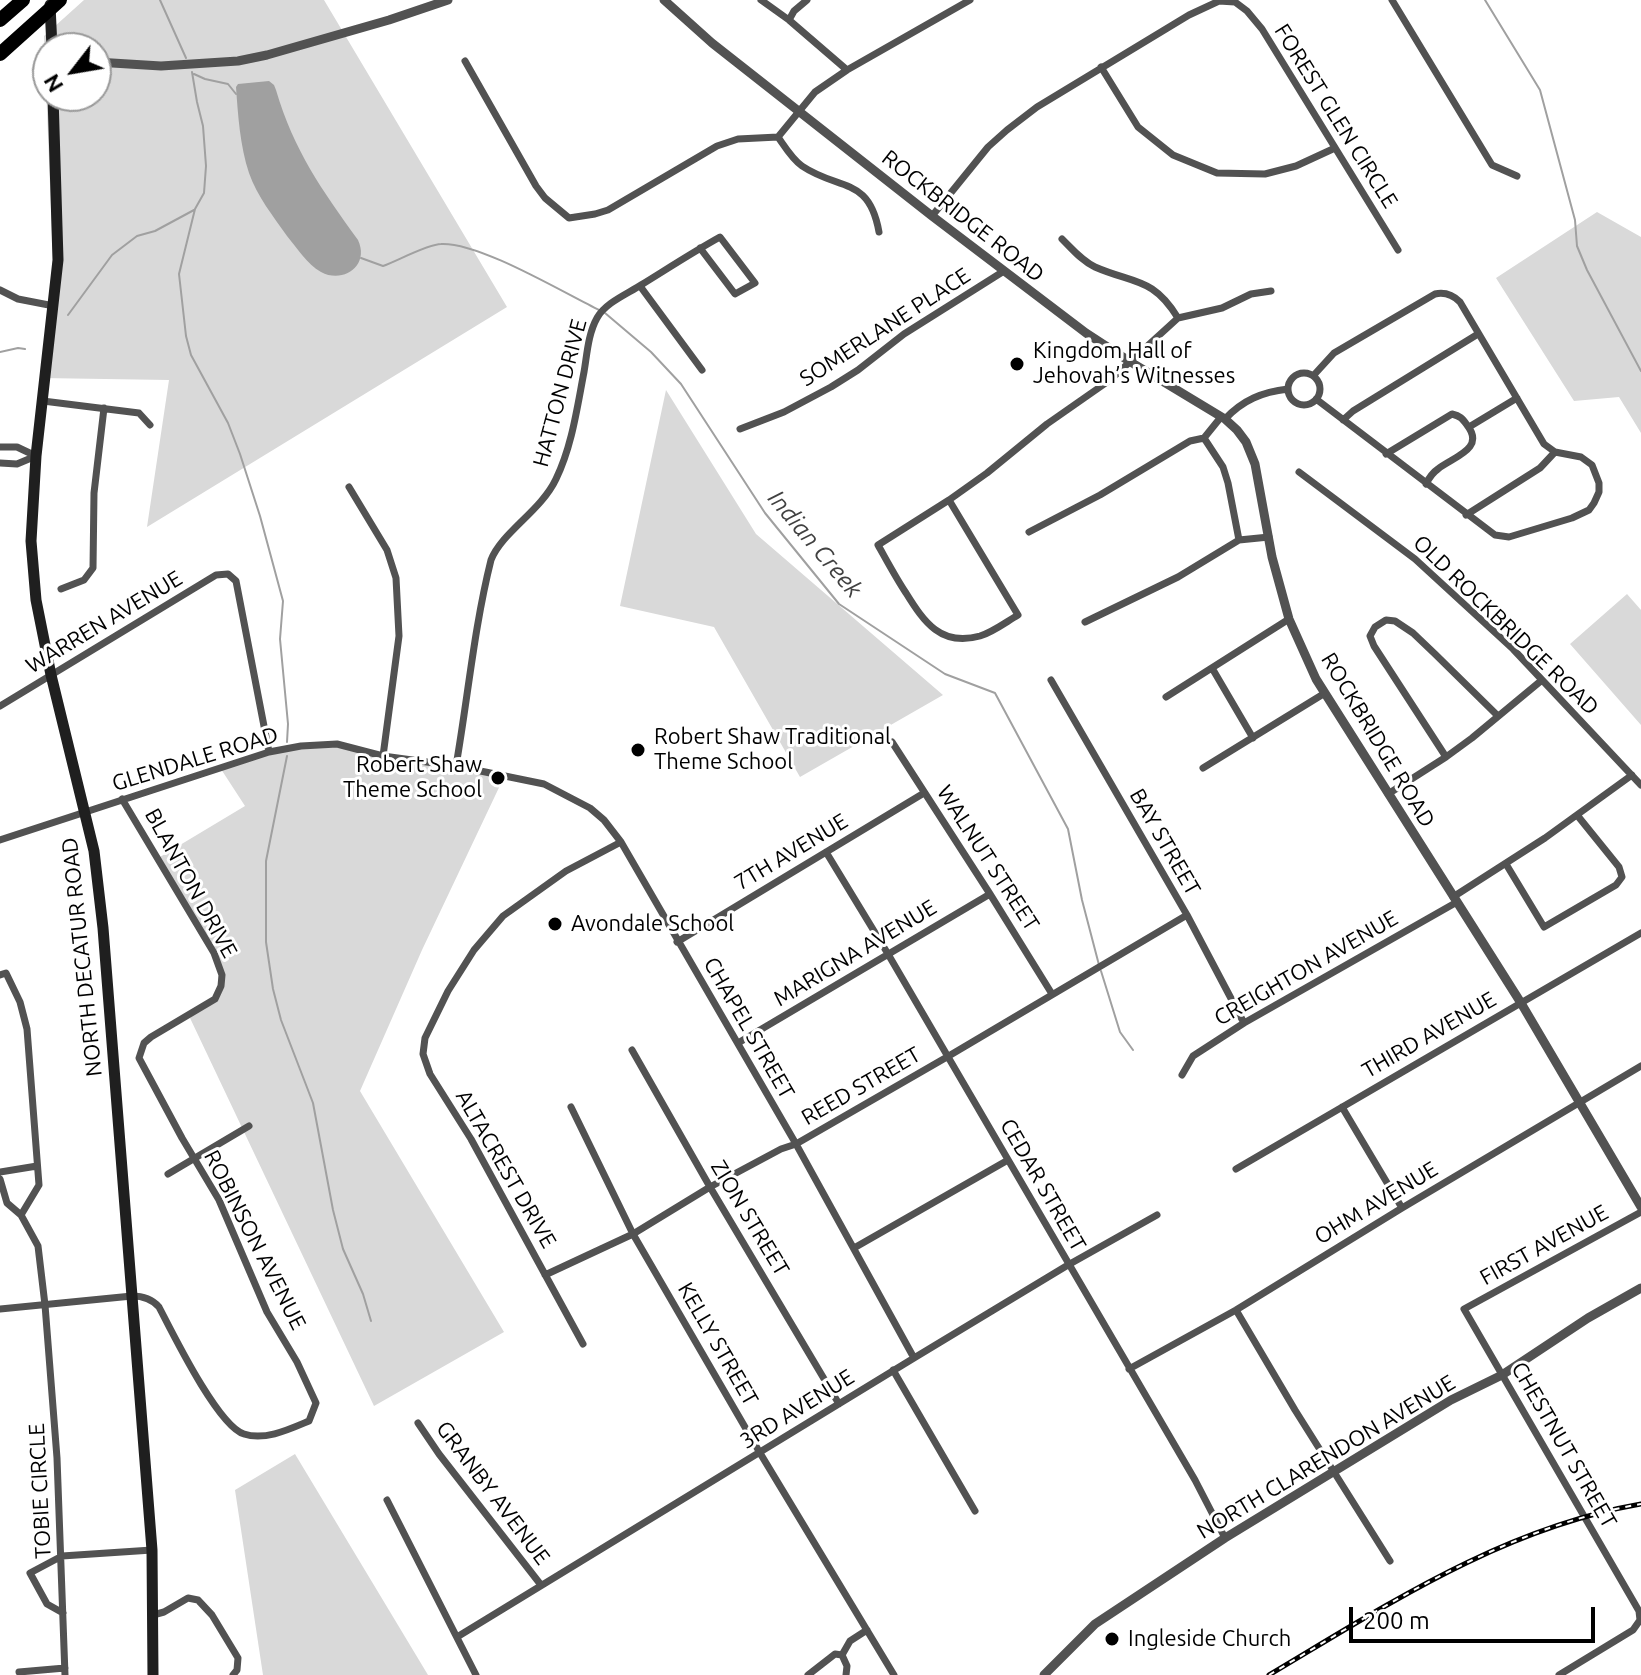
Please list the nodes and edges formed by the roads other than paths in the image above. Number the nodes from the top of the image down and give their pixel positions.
1 (50, 0) edge
2 (60, 0) edge
3 (448, 0) edge
4 (664, 0) edge
5 (761, 0) edge
6 (807, 0) edge
7 (970, 0) edge
8 (1392, 0) edge
9 (19, 3) edge
10 (0, 20) edge
11 (789, 20) junction
12 (51, 32) edge
13 (0, 54) edge
14 (465, 61) dead end
15 (112, 63) edge
16 (1101, 67) junction
17 (847, 70) junction
18 (799, 110) junction
19 (54, 112) edge
20 (778, 137) junction
21 (1335, 148) junction
22 (1517, 176) dead end
23 (932, 216) junction
24 (879, 232) dead end
25 (1062, 239) dead end
26 (700, 248) junction
27 (1398, 250) dead end
28 (1004, 271) junction
29 (640, 286) junction
30 (0, 290) edge
31 (1271, 291) dead end
32 (54, 306) junction
33 (1178, 318) junction
34 (1478, 334) junction
35 (1129, 361) junction
36 (702, 370) dead end
37 (1313, 376) junction
38 (1288, 389) junction
39 (1517, 398) junction
40 (1316, 399) junction
41 (43, 401) junction
42 (104, 408) junction
43 (1223, 418) junction
44 (1343, 420) junction
45 (150, 425) dead end
46 (1469, 427) junction
47 (740, 429) dead end
48 (1204, 438) junction
49 (0, 447) edge
50 (1555, 452) junction
51 (1386, 454) junction
52 (36, 456) junction
53 (0, 463) edge
54 (1299, 472) dead end
55 (1426, 484) junction
56 (349, 487) dead end
57 (949, 500) junction
58 (1466, 515) junction
59 (1029, 532) dead end
60 (1269, 537) junction
61 (1239, 540) junction
62 (61, 589) dead end
63 (1289, 619) junction
64 (1085, 622) dead end
65 (1212, 668) junction
66 (51, 675) junction
67 (1051, 680) dead end
68 (1542, 680) junction
69 (1325, 693) junction
70 (1166, 697) dead end
71 (0, 706) edge
72 (1498, 716) junction
73 (1253, 738) junction
74 (892, 742) dead end
75 (269, 752) junction
76 (383, 756) junction
77 (1446, 757) junction
78 (456, 766) junction
79 (1203, 768) dead end
80 (1632, 775) junction
81 (1641, 785) edge
82 (924, 793) junction
83 (1388, 794) junction
84 (122, 799) junction
85 (85, 812) junction
86 (1577, 815) junction
87 (0, 840) edge
88 (621, 842) junction
89 (826, 852) junction
90 (1506, 864) junction
91 (990, 894) junction
92 (1455, 899) junction
93 (1187, 915) junction
94 (1641, 933) edge
95 (677, 942) junction
96 (888, 954) junction
97 (0, 975) edge
98 (1052, 994) junction
99 (1521, 1003) junction
100 (1244, 1023) junction
101 (738, 1043) junction
102 (632, 1050) dead end
103 (140, 1051) joint
104 (947, 1057) junction
105 (1641, 1066) edge
106 (1182, 1075) dead end
107 (1579, 1103) junction
108 (571, 1107) dead end
109 (1342, 1107) junction
110 (249, 1126) dead end
111 (796, 1144) junction
112 (195, 1158) junction
113 (1008, 1160) junction
114 (37, 1166) junction
115 (1236, 1169) dead end
116 (0, 1172) edge
117 (168, 1174) dead end
118 (0, 1179) edge
119 (710, 1187) junction
120 (1402, 1208) junction
121 (1641, 1210) edge
122 (21, 1215) junction
123 (1157, 1215) dead end
124 (633, 1234) junction
125 (854, 1248) junction
126 (1068, 1265) junction
127 (545, 1275) junction
128 (1641, 1288) edge
129 (132, 1296) junction
130 (45, 1305) junction
131 (0, 1309) edge
132 (1464, 1309) joint
133 (1236, 1310) junction
134 (583, 1344) dead end
135 (914, 1358) junction
136 (1129, 1369) junction
137 (893, 1370) junction
138 (1502, 1375) junction
139 (839, 1404) junction
140 (418, 1423) dead end
141 (760, 1453) junction
142 (1333, 1471) junction
143 (387, 1500) dead end
144 (975, 1511) dead end
145 (1225, 1538) junction
146 (152, 1550) junction
147 (62, 1556) junction
148 (1390, 1561) dead end
149 (541, 1585) junction
150 (63, 1613) junction
151 (153, 1615) junction
152 (867, 1630) junction
153 (457, 1637) junction
154 (842, 1655) junction
155 (19, 1672) dead end
156 (65, 1672) edge
157 (153, 1675) edge
158 (233, 1675) edge
159 (476, 1675) edge
160 (808, 1675) edge
161 (846, 1675) edge
162 (894, 1675) edge
163 (1044, 1675) edge
164 (1559, 1675) edge

1 - 12 main road
2 - 13 highway
3 - 15 street
4 - 18 street, ROCKBRIDGE ROAD
5 - 11 street
6 - 11 street
7 - 17 street
8 - 22 street
9 - 10 highway
11 - 17 street
14 - 20 street
16 - 21 street
16 - 21 street, FOREST GLEN CIRCLE
16 - 23 street, FOREST GLEN CIRCLE
17 - 18 street
18 - 20 street
18 - 23 street, ROCKBRIDGE ROAD
19 - 32 main road, NORTH DECATUR ROAD
20 - 24 street
21 - 27 street, FOREST GLEN CIRCLE
23 - 28 street, ROCKBRIDGE ROAD
25 - 33 street
26 - 26 street
26 - 29 street, HATTON DRIVE
28 - 35 street, ROCKBRIDGE ROAD
28 - 47 street, SOMERLANE PLACE
29 - 36 street
29 - 78 street, HATTON DRIVE
30 - 32 street
31 - 33 street
32 - 41 main road, NORTH DECATUR ROAD
33 - 35 street
34 - 37 street
34 - 39 street
34 - 44 street
35 - 43 street, ROCKBRIDGE ROAD
35 - 57 street
37 - 38 street
37 - 40 street
38 - 40 street
38 - 43 street
39 - 46 street
39 - 50 street
40 - 44 street
41 - 42 street
41 - 52 main road, NORTH DECATUR ROAD
42 - 45 street
42 - 62 street
43 - 48 street
43 - 60 street, ROCKBRIDGE ROAD
44 - 51 street
46 - 51 street
46 - 55 street
48 - 59 street
48 - 61 street
49 - 52 street
50 - 58 street
50 - 58 street
51 - 55 street
52 - 53 street
52 - 66 main road, NORTH DECATUR ROAD
54 - 68 street, OLD ROCKBRIDGE ROAD
55 - 58 street
56 - 76 street
57 - 57 street
60 - 61 street
60 - 63 street, ROCKBRIDGE ROAD
61 - 64 street
63 - 65 street
63 - 69 street, ROCKBRIDGE ROAD
65 - 70 street
65 - 73 street
66 - 71 street, WARREN AVENUE
66 - 75 street, WARREN AVENUE
66 - 85 main road, NORTH DECATUR ROAD
67 - 93 street, BAY STREET
68 - 72 street
68 - 80 street, OLD ROCKBRIDGE ROAD
69 - 73 street
69 - 83 street, ROCKBRIDGE ROAD
72 - 77 street
72 - 77 street
73 - 79 street
74 - 82 street, WALNUT STREET
75 - 76 street, GLENDALE ROAD
75 - 84 street, GLENDALE ROAD
76 - 78 street, GLENDALE ROAD
77 - 83 street
78 - 88 street, GLENDALE ROAD
80 - 81 street, OLD ROCKBRIDGE ROAD
80 - 86 street, CREIGHTON AVENUE
82 - 89 street, 7TH AVENUE
82 - 91 street, WALNUT STREET
83 - 92 street, ROCKBRIDGE ROAD
84 - 85 street, GLENDALE ROAD
84 - 103 street, BLANTON DRIVE
85 - 87 street, GLENDALE ROAD
85 - 129 main road, NORTH DECATUR ROAD
86 - 90 street, CREIGHTON AVENUE
86 - 90 street
88 - 95 street, CHAPEL STREET
88 - 127 street, ALTACREST DRIVE
89 - 95 street, 7TH AVENUE
89 - 96 street, CEDAR STREET
90 - 92 street, CREIGHTON AVENUE
91 - 96 street, MARIGNA AVENUE
91 - 98 street, WALNUT STREET
92 - 99 street, ROCKBRIDGE ROAD
92 - 100 street, CREIGHTON AVENUE
93 - 98 street, REED STREET
93 - 100 street, BAY STREET
94 - 99 street, THIRD AVENUE
95 - 101 street, CHAPEL STREET
96 - 101 street, MARIGNA AVENUE
96 - 104 street, CEDAR STREET
97 - 114 street
98 - 104 street, REED STREET
99 - 107 street, ROCKBRIDGE ROAD
99 - 109 street, THIRD AVENUE
100 - 106 street, CREIGHTON AVENUE
101 - 111 street, CHAPEL STREET
102 - 119 street, ZION STREET
103 - 112 street, ROBINSON AVENUE
104 - 111 street, REED STREET
104 - 113 street, CEDAR STREET
105 - 107 street, OHM AVENUE
107 - 120 street, OHM AVENUE
107 - 121 street, ROCKBRIDGE ROAD
108 - 124 street, KELLY STREET
109 - 115 street, THIRD AVENUE
109 - 120 street
110 - 112 street
111 - 119 street, REED STREET
111 - 125 street, CHAPEL STREET
112 - 117 street
112 - 129 street, ROBINSON AVENUE
113 - 125 street
113 - 126 street, CEDAR STREET
114 - 116 street
114 - 122 street
118 - 122 street, TOBIE CIRCLE
119 - 124 street, REED STREET
119 - 139 street, ZION STREET
120 - 133 street, OHM AVENUE
121 - 132 street, FIRST AVENUE
122 - 130 street, TOBIE CIRCLE
123 - 126 street, 3RD AVENUE
124 - 127 street, REED STREET
124 - 141 street, KELLY STREET
125 - 135 street, CHAPEL STREET
126 - 135 street, 3RD AVENUE
126 - 136 street, CEDAR STREET
127 - 134 street, ALTACREST DRIVE
128 - 138 street, NORTH CLARENDON AVENUE
129 - 130 street
129 - 146 main road, NORTH DECATUR ROAD
130 - 131 street
130 - 147 street, TOBIE CIRCLE
132 - 138 street, CHESTNUT STREET
133 - 136 street, OHM AVENUE
133 - 142 street
135 - 137 street, 3RD AVENUE
136 - 145 street, CEDAR STREET
137 - 139 street, 3RD AVENUE
137 - 144 street
138 - 142 street, NORTH CLARENDON AVENUE
138 - 164 street, CHESTNUT STREET
139 - 141 street, 3RD AVENUE
140 - 149 street, GRANBY AVENUE
141 - 149 street, 3RD AVENUE
141 - 152 street, KELLY STREET
142 - 145 street, NORTH CLARENDON AVENUE
142 - 148 street
143 - 153 street
145 - 163 street, NORTH CLARENDON AVENUE
146 - 147 street
146 - 151 main road, NORTH DECATUR ROAD
147 - 150 street, TOBIE CIRCLE
147 - 150 street
149 - 153 street, 3RD AVENUE
150 - 156 street, TOBIE CIRCLE
151 - 157 main road, NORTH DECATUR ROAD
151 - 158 street
152 - 154 street
152 - 162 street, KELLY STREET
153 - 159 street
154 - 160 street
154 - 161 street
155 - 156 street

